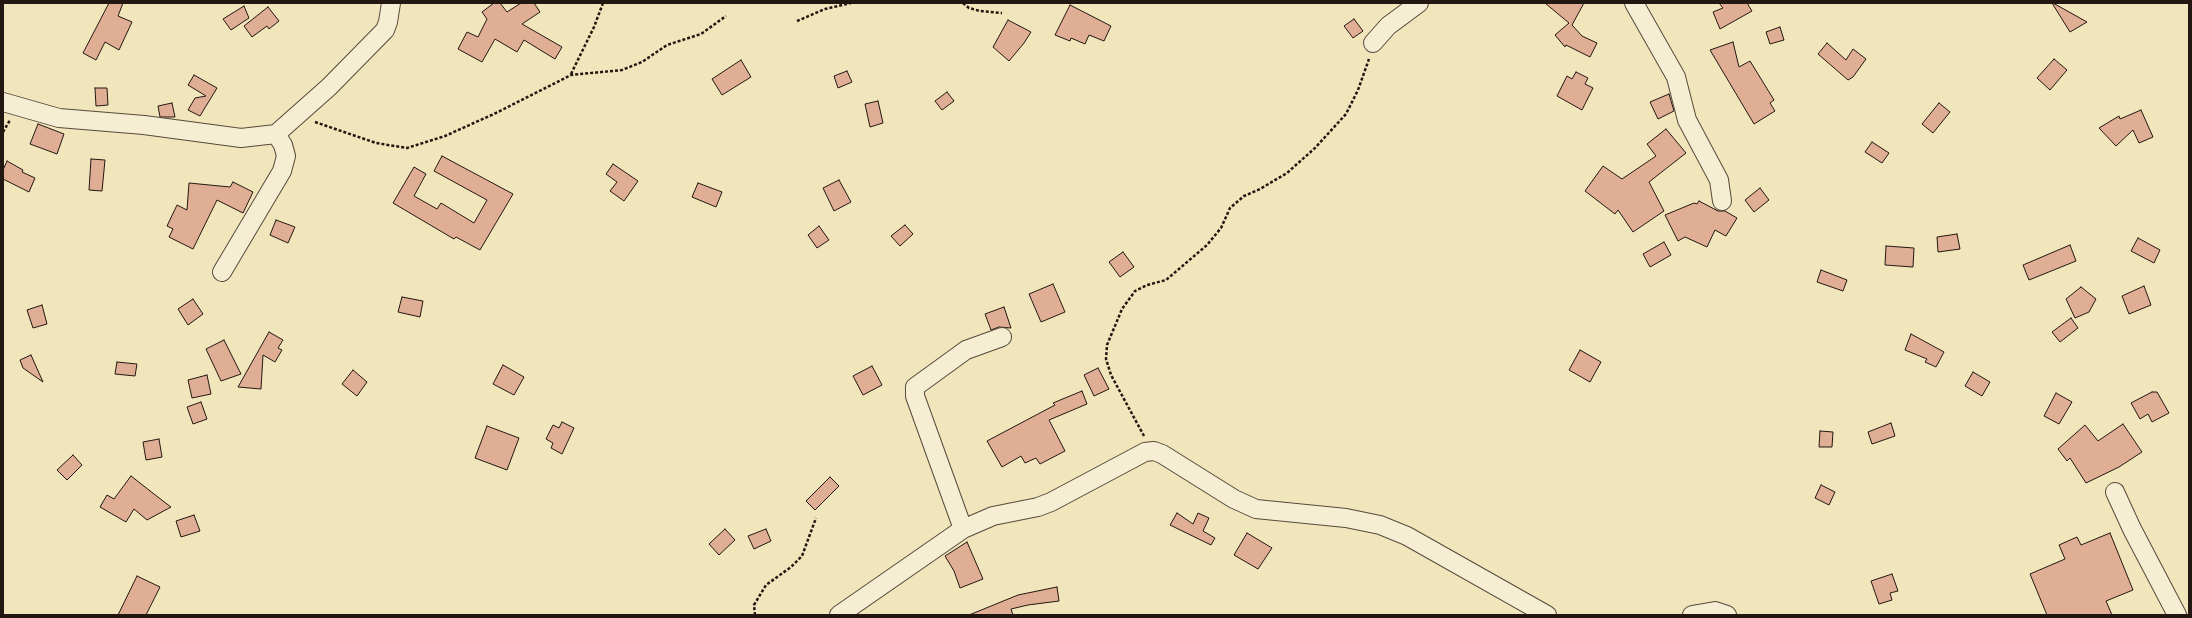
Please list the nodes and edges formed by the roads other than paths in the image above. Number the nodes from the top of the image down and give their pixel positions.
1 (391, 3) edge
2 (1419, 3) edge
3 (1634, 3) edge
4 (1373, 43) road end
5 (3, 102) edge
6 (276, 134) junction
7 (1722, 201) dead end
8 (222, 272) dead end
9 (1002, 337) dead end
10 (2115, 492) dead end
11 (963, 529) junction
12 (839, 615) edge
13 (1547, 615) edge
14 (1692, 615) edge
15 (1727, 615) edge
16 (2178, 615) edge

1 - 6 street
2 - 4 street
3 - 7 street
5 - 6 street
6 - 8 street
9 - 11 street
10 - 16 street
11 - 12 street
11 - 13 street
14 - 15 street

